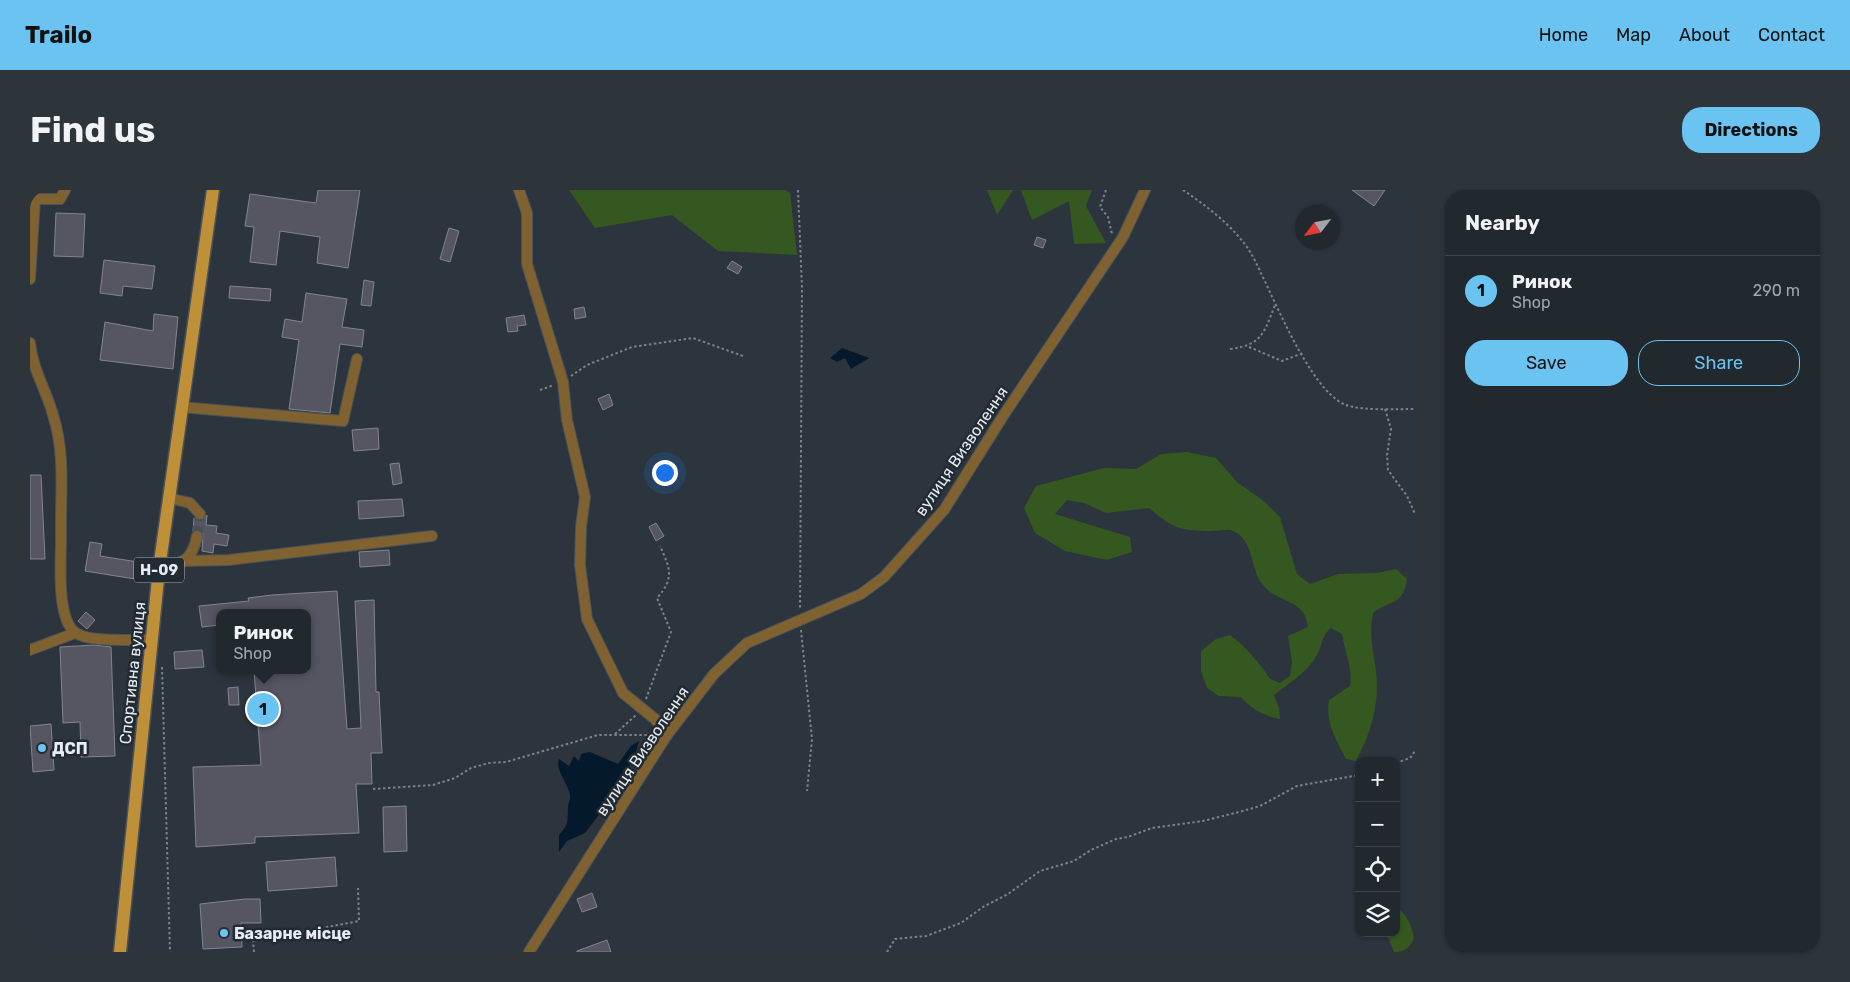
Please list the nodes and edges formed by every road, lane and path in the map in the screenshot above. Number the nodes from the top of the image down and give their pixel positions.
1 (65, 190) edge
2 (213, 190) edge
3 (519, 190) edge
4 (798, 190) edge
5 (1106, 190) edge
6 (1145, 190) edge
7 (1183, 190) edge
8 (1115, 249) junction
9 (30, 279) edge
10 (1275, 305) junction
11 (30, 343) edge
12 (1249, 347) junction
13 (1230, 349) dead end
14 (1302, 353) junction
15 (743, 356) dead end
16 (357, 359) dead end
17 (563, 382) junction
18 (540, 390) dead end
19 (182, 407) junction
20 (1385, 409) junction
21 (1415, 409) edge
22 (169, 498) junction
23 (200, 514) dead end
24 (1415, 514) edge
25 (197, 536) tunnel mouth
26 (432, 536) dead end
27 (660, 546) dead end
28 (184, 561) junction
29 (159, 569) junction
30 (800, 621) junction
31 (75, 633) junction
32 (151, 640) junction
33 (30, 650) edge
34 (162, 661) dead end
35 (643, 708) junction
36 (616, 734) junction
37 (667, 735) junction
38 (1415, 751) edge
39 (1400, 762) edge
40 (1355, 776) edge
41 (373, 789) dead end
42 (807, 791) dead end
43 (358, 888) dead end
44 (120, 952) edge
45 (170, 952) edge
46 (254, 952) edge
47 (529, 952) edge
48 (887, 952) edge

1 - 9 street
2 - 19 main road, Спортивна вулиця / Н-09
3 - 17 street
4 - 30 path
5 - 8 path
6 - 8 street, вулиця Визволення
7 - 10 path
8 - 30 street, вулиця Визволення
10 - 12 path
10 - 14 path
11 - 31 street
12 - 13 path
12 - 14 path
14 - 20 path
15 - 17 path
16 - 19 street
17 - 18 path
17 - 35 street
19 - 22 main road, Спортивна вулиця / Н-09
20 - 21 path
20 - 24 path
22 - 23 street
22 - 29 main road, Спортивна вулиця / Н-09
25 - 28 street
26 - 28 street
27 - 35 path
28 - 29 street
29 - 32 main road, Спортивна вулиця / Н-09
30 - 37 street, вулиця Визволення
30 - 42 path
31 - 32 street
31 - 33 street
32 - 44 main road, Спортивна вулиця / Н-09
34 - 45 path
35 - 36 path
35 - 37 street
36 - 37 path
36 - 41 path
37 - 47 street, вулиця Визволення
38 - 39 path
40 - 48 path
43 - 46 path

